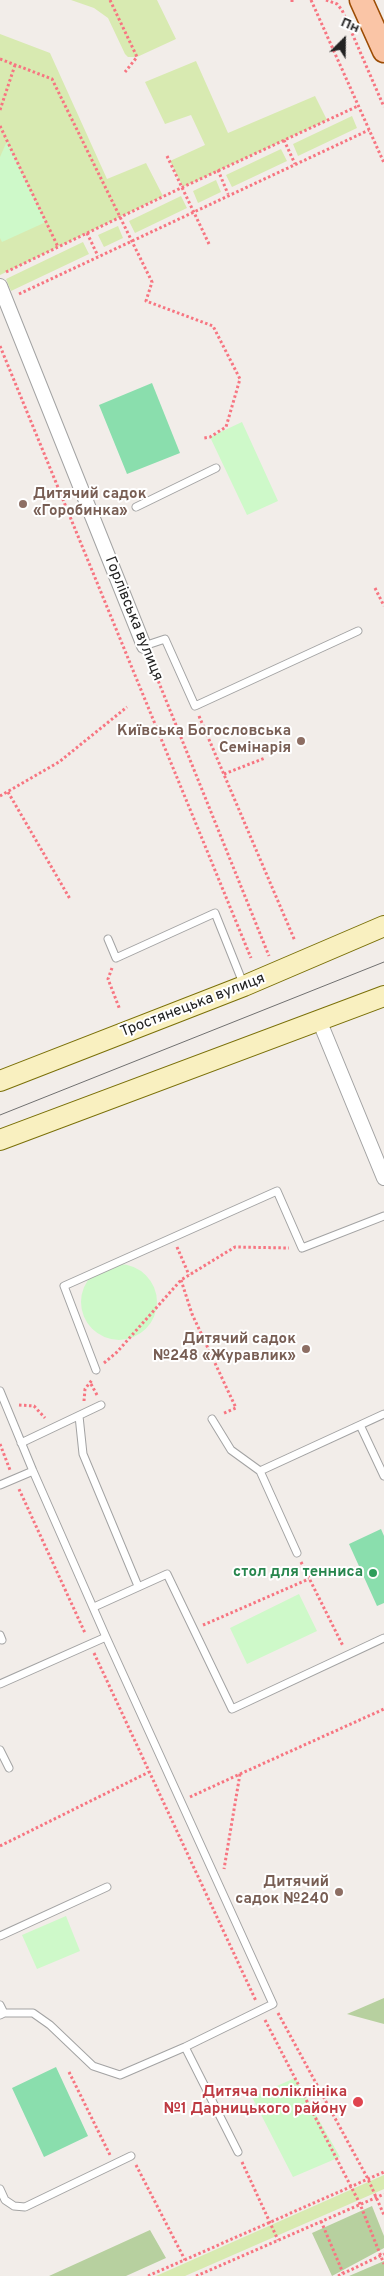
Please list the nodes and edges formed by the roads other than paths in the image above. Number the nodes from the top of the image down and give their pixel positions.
1 (361, 0) edge
2 (384, 51) edge
3 (0, 286) edge
4 (216, 468) dead end
5 (136, 507) dead end
6 (358, 631) dead end
7 (144, 646) joint
8 (384, 926) edge
9 (108, 939) dead end
10 (244, 986) junction
11 (384, 996) edge
12 (319, 1020) junction
13 (0, 1081) edge
14 (0, 1140) edge
15 (384, 1178) edge
16 (384, 1216) edge
17 (96, 1370) road end
18 (0, 1392) edge
19 (101, 1405) dead end
20 (384, 1414) edge
21 (79, 1416) junction
22 (212, 1419) road end
23 (360, 1425) junction
24 (21, 1443) junction
25 (33, 1471) junction
26 (260, 1471) junction
27 (384, 1476) edge
28 (0, 1485) edge
29 (297, 1553) road end
30 (138, 1586) junction
31 (94, 1607) junction
32 (106, 1637) junction
33 (384, 1638) edge
34 (0, 1684) edge
35 (0, 1750) edge
36 (9, 1768) dead end
37 (107, 1887) dead end
38 (0, 1936) edge
39 (0, 2005) edge
40 (2, 2014) edge
41 (185, 2047) junction
42 (238, 2152) road end
43 (131, 2156) road end
44 (0, 2189) edge

1 - 2 main road
3 - 7 street, Горлівська вулиця
4 - 5 lane
6 - 7 lane
8 - 10 main road, Тростянецька вулиця
9 - 10 lane
10 - 13 main road, Тростянецька вулиця
11 - 12 main road
12 - 14 main road
12 - 15 street
16 - 17 lane
18 - 24 lane
19 - 21 lane
20 - 23 lane
21 - 24 lane
21 - 30 lane
22 - 26 lane
23 - 26 lane
23 - 27 lane
24 - 25 lane
25 - 28 lane
25 - 31 lane
26 - 29 lane
30 - 31 lane
30 - 33 lane
31 - 32 lane
32 - 34 lane
32 - 41 lane
35 - 36 lane
37 - 38 lane
39 - 40 lane
40 - 41 lane
41 - 42 lane
43 - 44 lane

